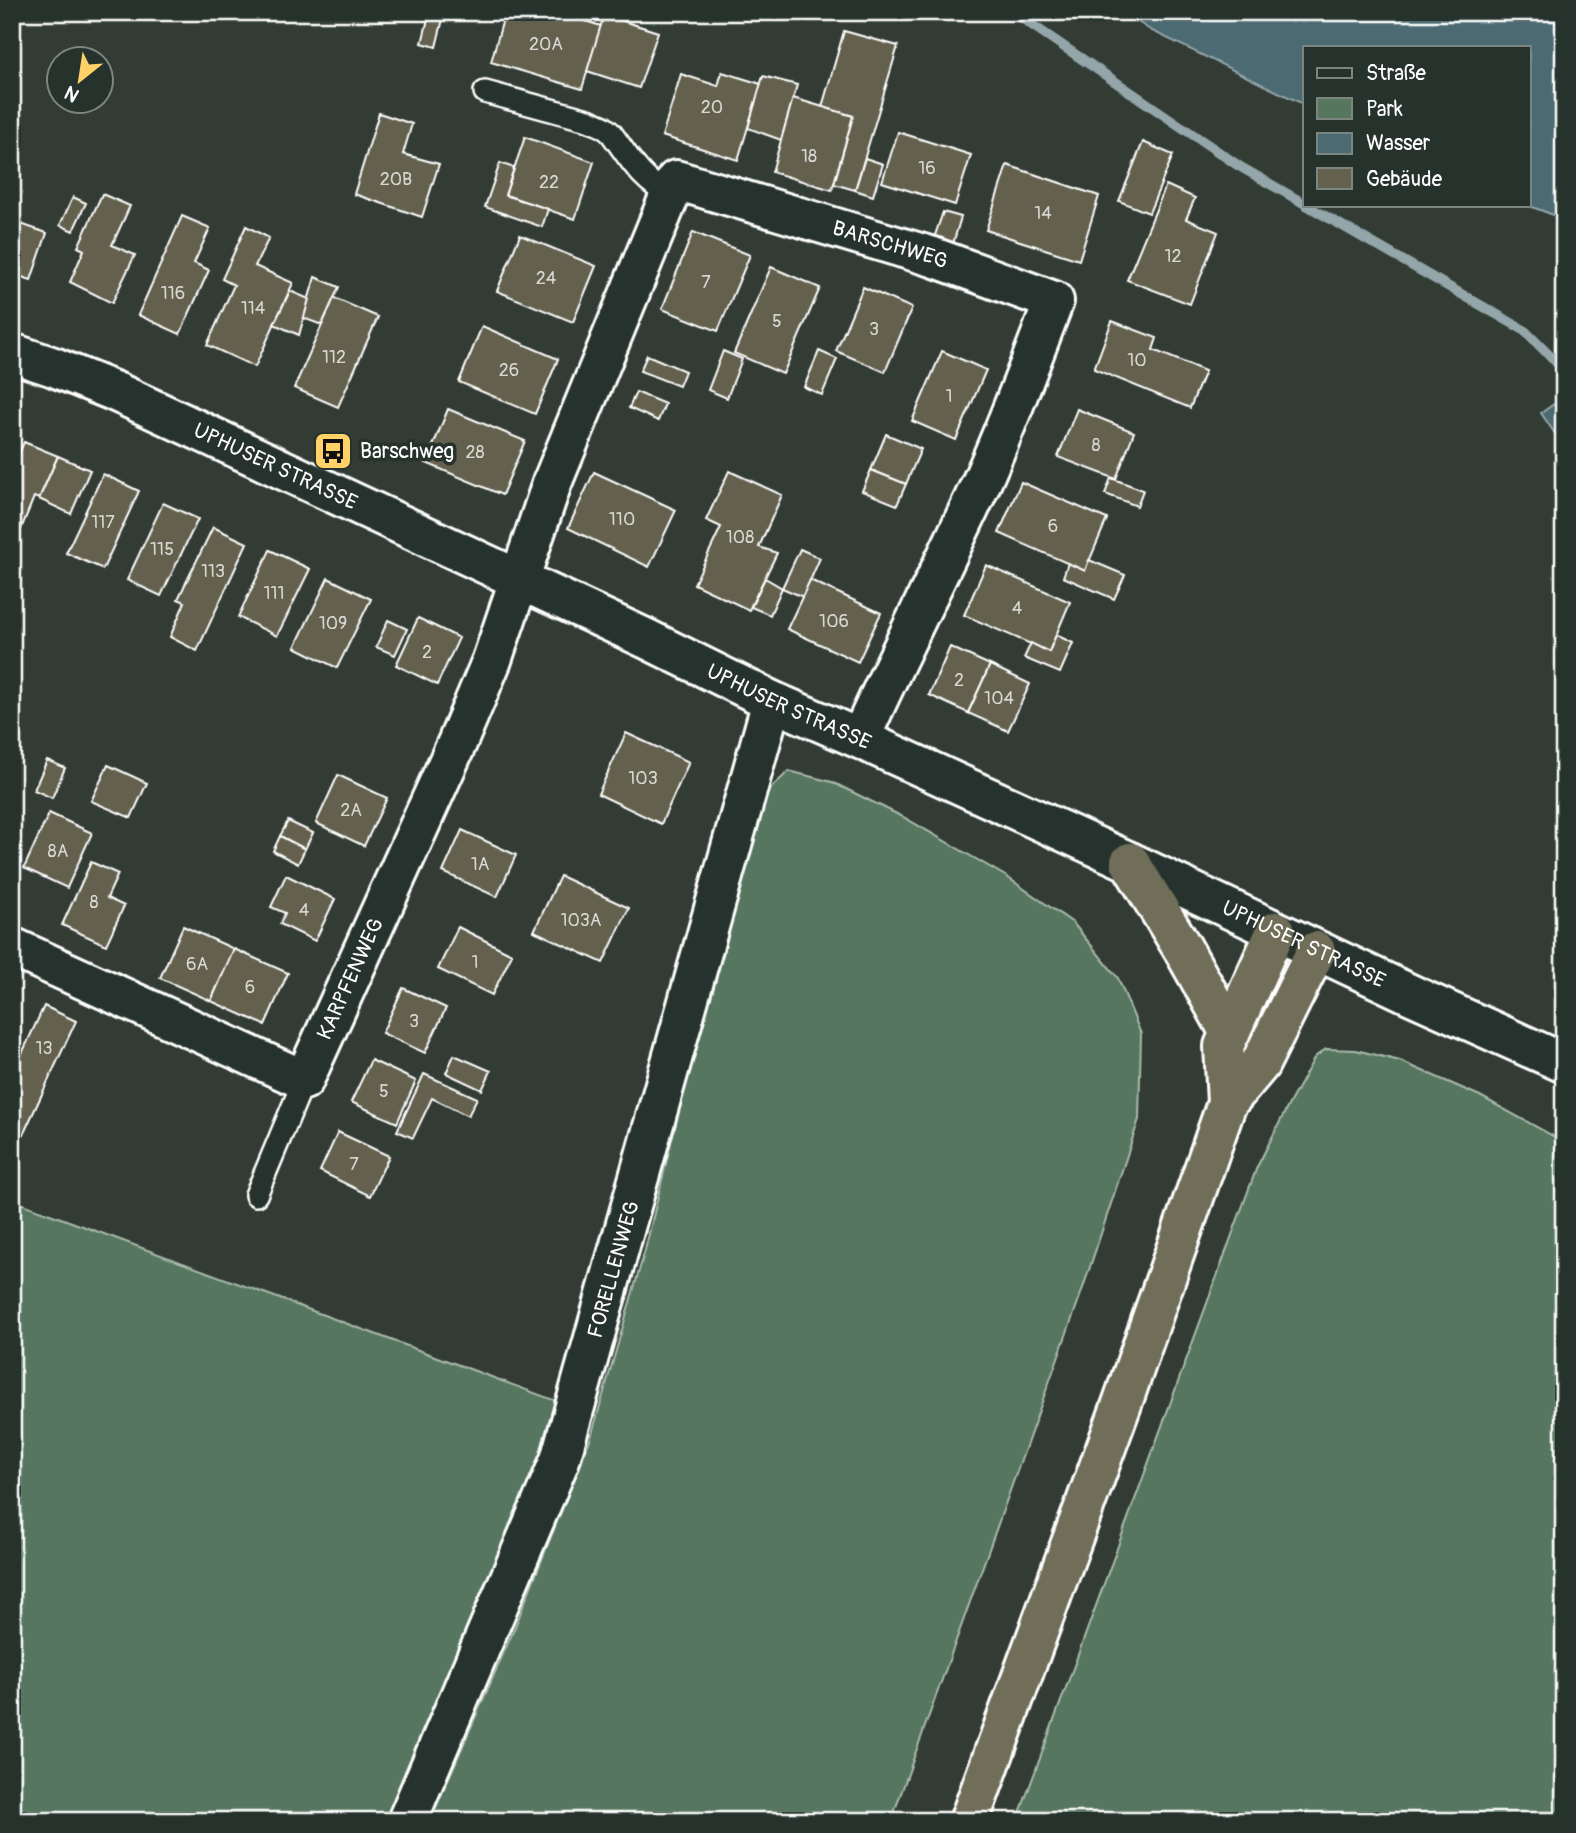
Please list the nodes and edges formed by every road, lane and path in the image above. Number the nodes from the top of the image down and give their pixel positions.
1 (485, 92) dead end
2 (670, 195) junction
3 (12, 354) edge
4 (518, 579) junction
5 (772, 701) junction
6 (860, 739) junction
7 (1129, 862) junction
8 (1276, 931) junction
9 (12, 947) edge
10 (1316, 951) junction
11 (1230, 1033) junction
12 (1564, 1063) edge
13 (304, 1080) junction
14 (1227, 1103) junction
15 (256, 1195) dead end
16 (407, 1821) edge
17 (969, 1821) edge

1 - 2 lane
2 - 4 street
2 - 6 street, BARSCHWEG
3 - 4 street, UPHUSER STRASSE
4 - 5 street, UPHUSER STRASSE
4 - 13 street, KARPFENWEG
5 - 6 street, UPHUSER STRASSE
5 - 16 street, FORELLENWEG
6 - 7 street, UPHUSER STRASSE
7 - 8 street, UPHUSER STRASSE
7 - 11 highway
8 - 10 street, UPHUSER STRASSE
8 - 11 highway
9 - 13 street
10 - 12 street, UPHUSER STRASSE
10 - 14 highway
11 - 14 highway
13 - 15 lane
14 - 17 highway

